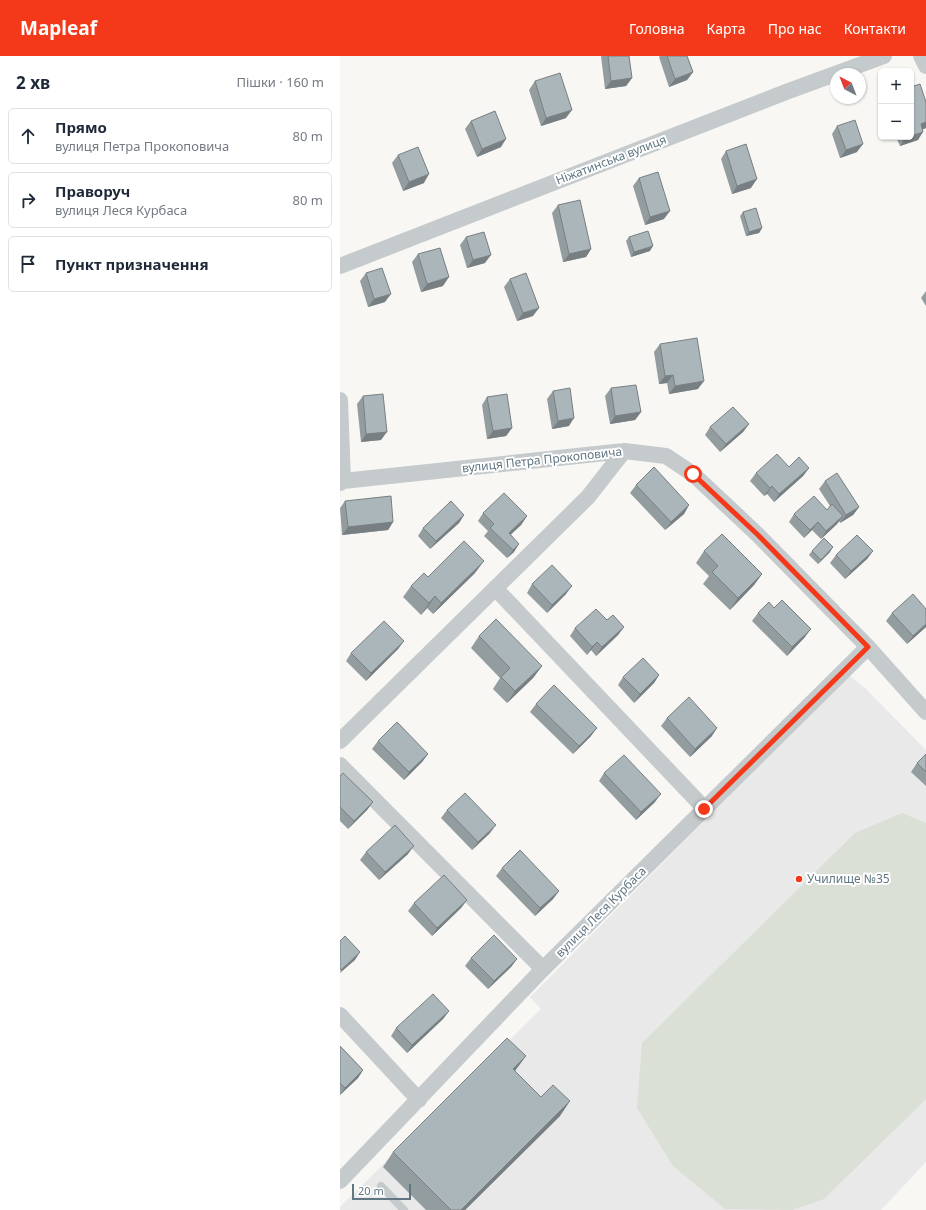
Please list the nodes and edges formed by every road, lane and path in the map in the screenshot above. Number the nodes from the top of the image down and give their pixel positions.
1 (884, 56) edge
2 (921, 56) edge
3 (926, 66) edge
4 (340, 266) edge
5 (340, 400) edge
6 (624, 450) junction
7 (341, 482) edge
8 (495, 588) junction
9 (868, 647) junction
10 (926, 712) edge
11 (340, 741) edge
12 (340, 765) edge
13 (704, 809) junction
14 (543, 969) junction
15 (340, 1015) edge
16 (419, 1100) junction
17 (340, 1181) edge
18 (381, 1186) dead end
19 (404, 1210) edge

1 - 4 street, Ніжатинська вулиця
2 - 3 street
5 - 7 street
6 - 7 street, вулиця Петра Прокоповича
6 - 8 street
6 - 9 street, вулиця Петра Прокоповича
8 - 11 street
8 - 13 street
9 - 10 street, вулиця Петра Прокоповича
9 - 13 street, вулиця Леся Курбаса
12 - 14 street
13 - 14 street, вулиця Леся Курбаса
14 - 16 street, вулиця Леся Курбаса
15 - 16 street
16 - 17 street, вулиця Леся Курбаса
18 - 19 lane

